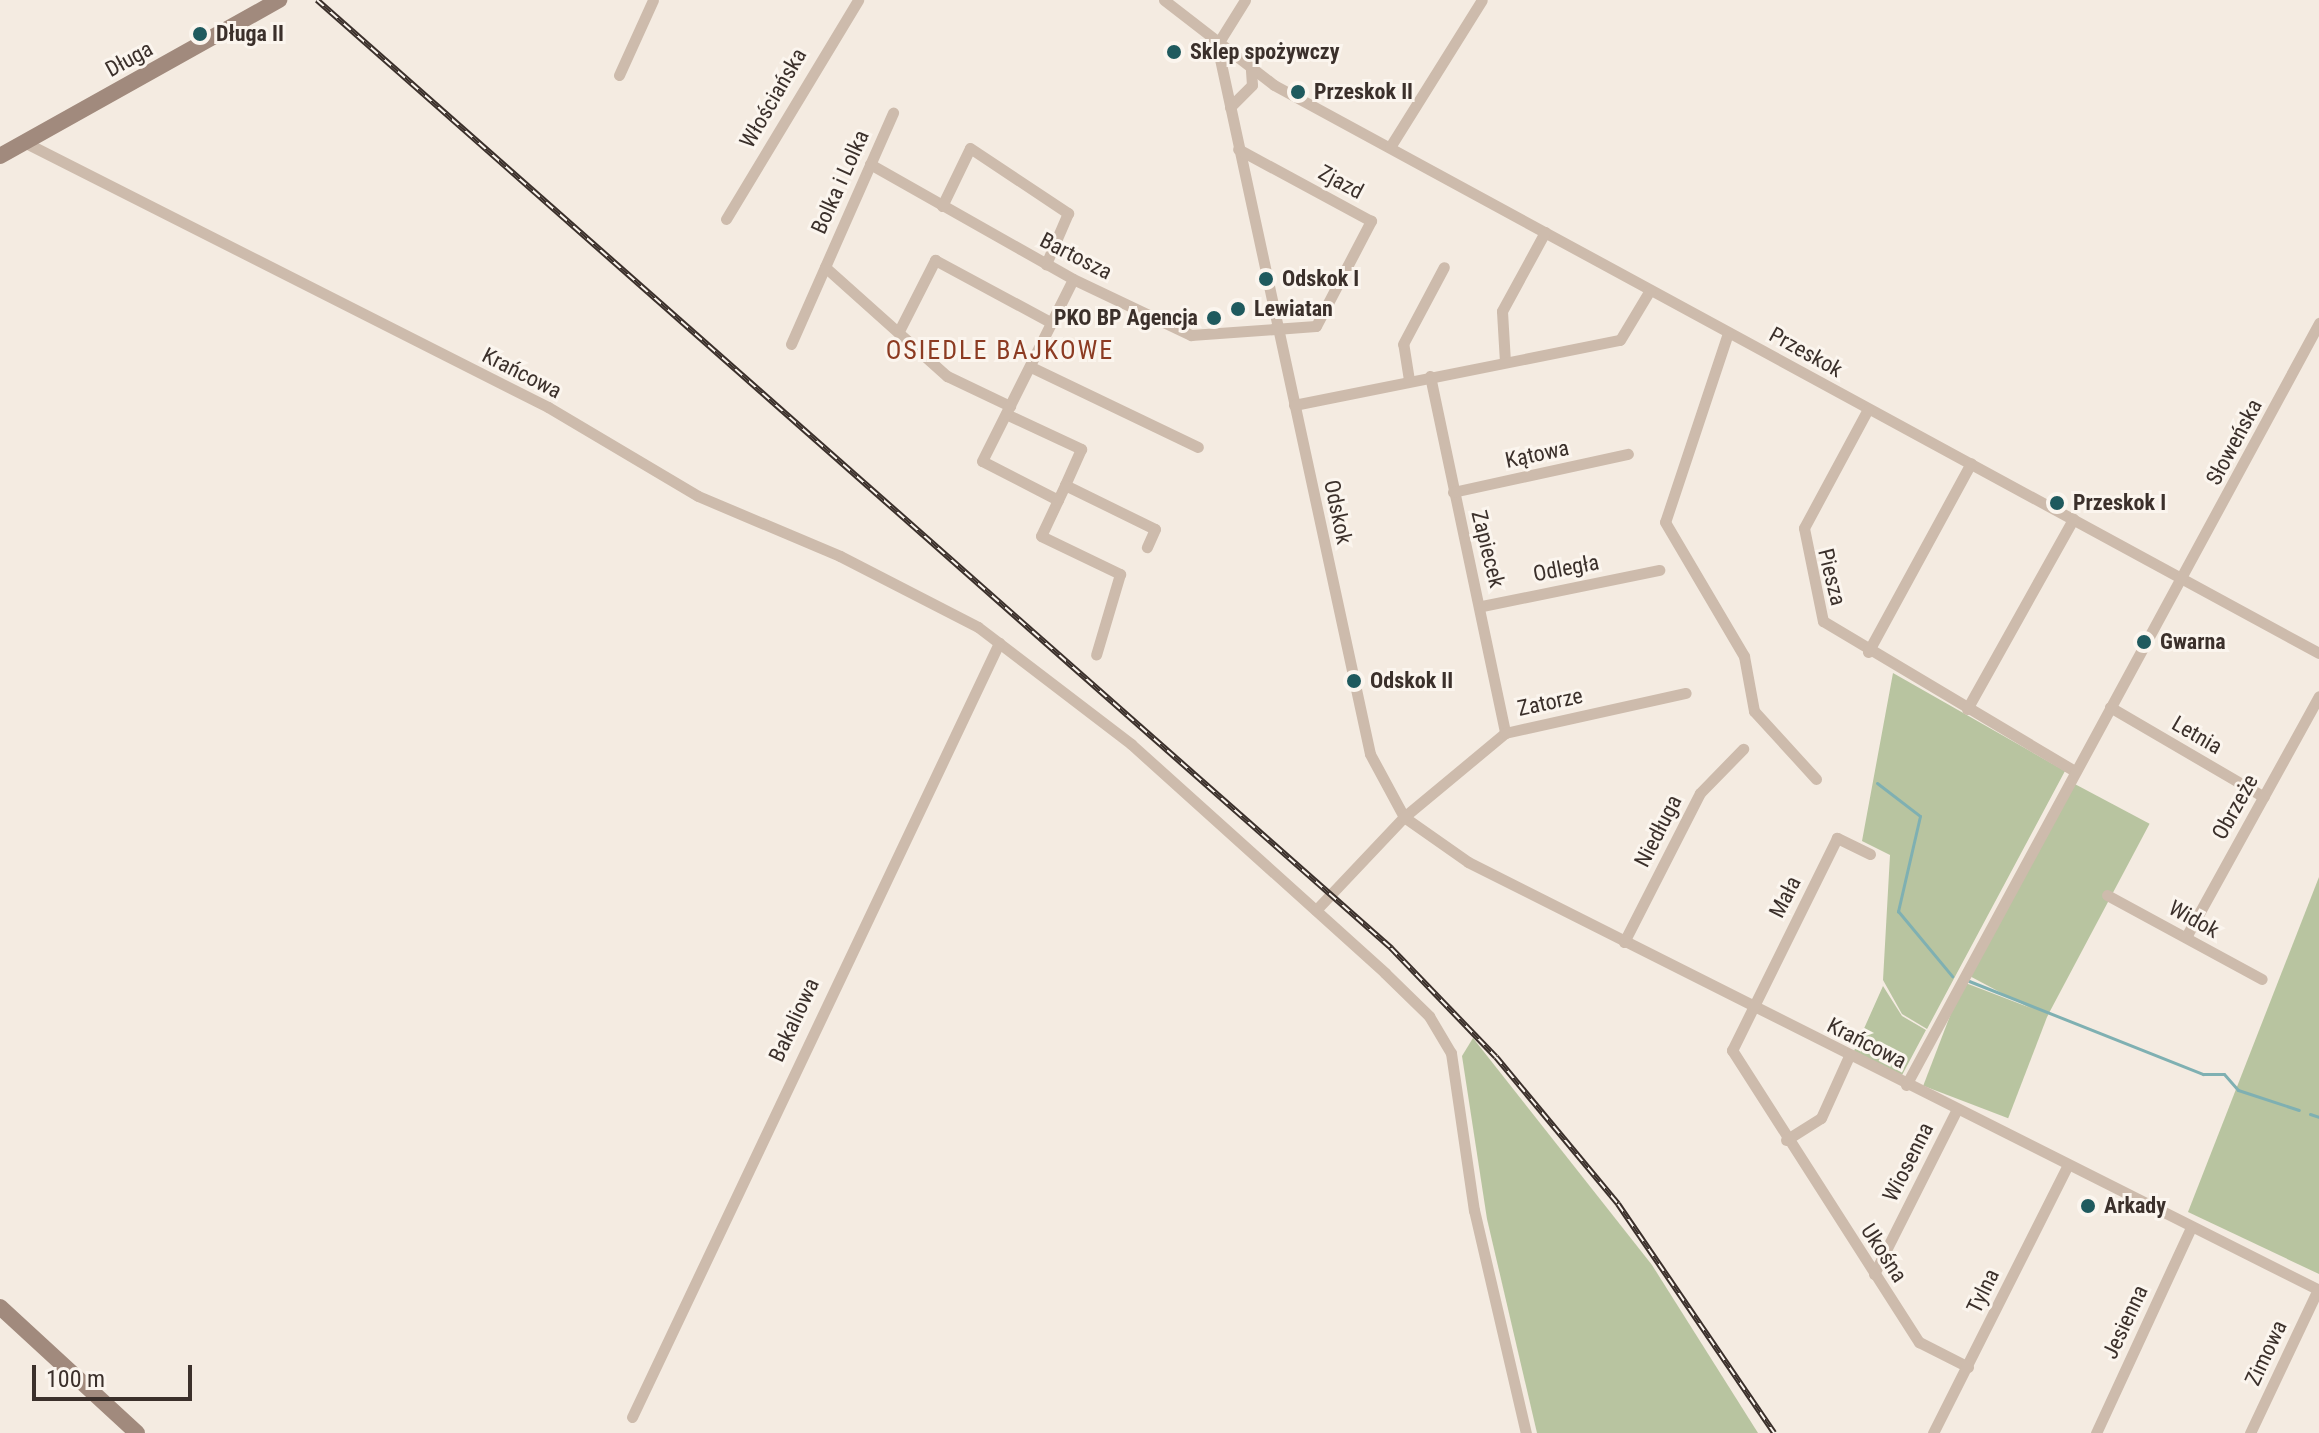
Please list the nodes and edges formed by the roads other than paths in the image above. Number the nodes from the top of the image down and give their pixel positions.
1 (279, 0) edge
2 (653, 0) edge
3 (858, 0) edge
4 (1164, 0) edge
5 (1245, 0) edge
6 (1482, 0) edge
7 (1217, 45) junction
8 (1246, 66) junction
9 (619, 75) dead end
10 (1223, 80) junction
11 (1274, 85) junction
12 (1246, 91) junction
13 (1230, 107) junction
14 (893, 113) dead end
15 (24, 142) junction
16 (1390, 147) junction
17 (1238, 149) junction
18 (0, 156) edge
19 (870, 164) junction
20 (942, 206) junction
21 (726, 219) dead end
22 (1545, 232) junction
23 (1046, 264) junction
24 (825, 267) junction
25 (1444, 267) dead end
26 (1073, 279) junction
27 (1650, 290) junction
28 (1050, 322) junction
29 (2319, 323) edge
30 (1277, 329) junction
31 (899, 331) junction
32 (1728, 333) junction
33 (791, 344) dead end
34 (1505, 362) junction
35 (1031, 367) junction
36 (1430, 376) junction
37 (1409, 380) junction
38 (1294, 405) junction
39 (1868, 409) junction
40 (1008, 410) junction
41 (1198, 447) dead end
42 (1628, 454) dead end
43 (1971, 463) junction
44 (1065, 485) junction
45 (1453, 492) junction
46 (1058, 500) junction
47 (2073, 519) junction
48 (1147, 547) dead end
49 (1659, 570) dead end
50 (2182, 579) junction
51 (1482, 606) junction
52 (999, 643) junction
53 (1868, 652) junction
54 (2319, 653) edge
55 (1096, 655) dead end
56 (1686, 693) dead end
57 (2319, 696) edge
58 (2110, 707) junction
59 (1967, 709) junction
60 (1505, 733) junction
61 (1743, 749) dead end
62 (2075, 771) junction
63 (1816, 779) dead end
64 (2264, 797) junction
65 (1404, 817) junction
66 (1870, 854) dead end
67 (2107, 895) dead end
68 (1316, 910) junction
69 (2186, 937) junction
70 (1624, 942) junction
71 (2262, 979) dead end
72 (1751, 1006) junction
73 (1849, 1056) junction
74 (1906, 1085) junction
75 (1956, 1111) junction
76 (1786, 1140) junction
77 (2067, 1166) junction
78 (2191, 1227) junction
79 (1874, 1274) junction
80 (2318, 1290) edge
81 (0, 1307) edge
82 (1968, 1367) junction
83 (632, 1417) dead end
84 (137, 1433) edge
85 (1526, 1433) edge
86 (1933, 1433) edge
87 (2096, 1433) edge
88 (2250, 1433) edge

1 - 15 street, Długa
2 - 9 street
3 - 21 street, Włościańska
4 - 7 street, Przeskok
5 - 7 street
6 - 16 street
7 - 8 street, Przeskok
7 - 10 street, Odskok
8 - 10 street
8 - 11 street, Przeskok
8 - 12 street
10 - 12 street
10 - 13 street, Odskok
11 - 12 street
11 - 16 street, Przeskok
12 - 13 street
13 - 17 street, Odskok
14 - 19 street, Bolka i Lolka
15 - 18 street, Długa
15 - 52 street, Krańcowa
16 - 22 street, Przeskok
17 - 30 street, Odskok
17 - 30 street, Zjazd
19 - 20 street, Bartosza
19 - 24 street, Bolka i Lolka
20 - 23 street, Bartosza
20 - 23 street
22 - 27 street, Przeskok
22 - 34 street
23 - 26 street, Bartosza
24 - 31 street, Bolka i Lolka
24 - 33 street, Bolka i Lolka
25 - 37 street
26 - 28 street
26 - 30 street, Bartosza
27 - 32 street, Przeskok
27 - 34 street
28 - 31 street
28 - 35 street
29 - 50 street, Słoweńska
30 - 38 street, Odskok
31 - 40 street, Bolka i Lolka
32 - 39 street, Przeskok
32 - 63 street
34 - 36 street
35 - 40 street
35 - 41 street
36 - 37 street
36 - 45 street, Zapiecek
37 - 38 street
38 - 65 street, Odskok
39 - 43 street, Przeskok
39 - 53 street, Piesza
40 - 44 street, Bolka i Lolka
40 - 46 street
42 - 45 street, Kątowa
43 - 47 street, Przeskok
43 - 53 street
44 - 46 street
44 - 48 street
45 - 51 street, Zapiecek
46 - 55 street
47 - 50 street, Przeskok
47 - 59 street
49 - 51 street, Odległa
50 - 54 street, Przeskok
50 - 58 street
51 - 60 street, Zapiecek
52 - 68 street, Krańcowa
52 - 83 street, Bakaliowa
53 - 59 street, Piesza
56 - 60 street, Zatorze
57 - 64 street, Obrzeże
58 - 62 street
58 - 64 street, Letnia
59 - 62 street, Piesza
60 - 65 street, Zatorze
61 - 70 street, Niedługa
62 - 74 street
64 - 69 street, Obrzeże
65 - 68 street
65 - 70 street, Krańcowa
66 - 72 street, Mała
67 - 69 street, Widok
68 - 85 street, Krańcowa
69 - 71 street, Widok
70 - 72 street, Krańcowa
72 - 73 street, Krańcowa
72 - 76 street, Ukośna
73 - 74 street, Krańcowa
73 - 76 street
74 - 75 street, Krańcowa
75 - 77 street, Krańcowa
75 - 79 street, Wiosenna
76 - 79 street, Ukośna
77 - 78 street, Krańcowa
77 - 82 street, Tylna
78 - 80 street, Krańcowa
78 - 87 street, Jesienna
79 - 82 street, Ukośna
80 - 88 street, Zimowa
81 - 84 street
82 - 86 street, Tylna

